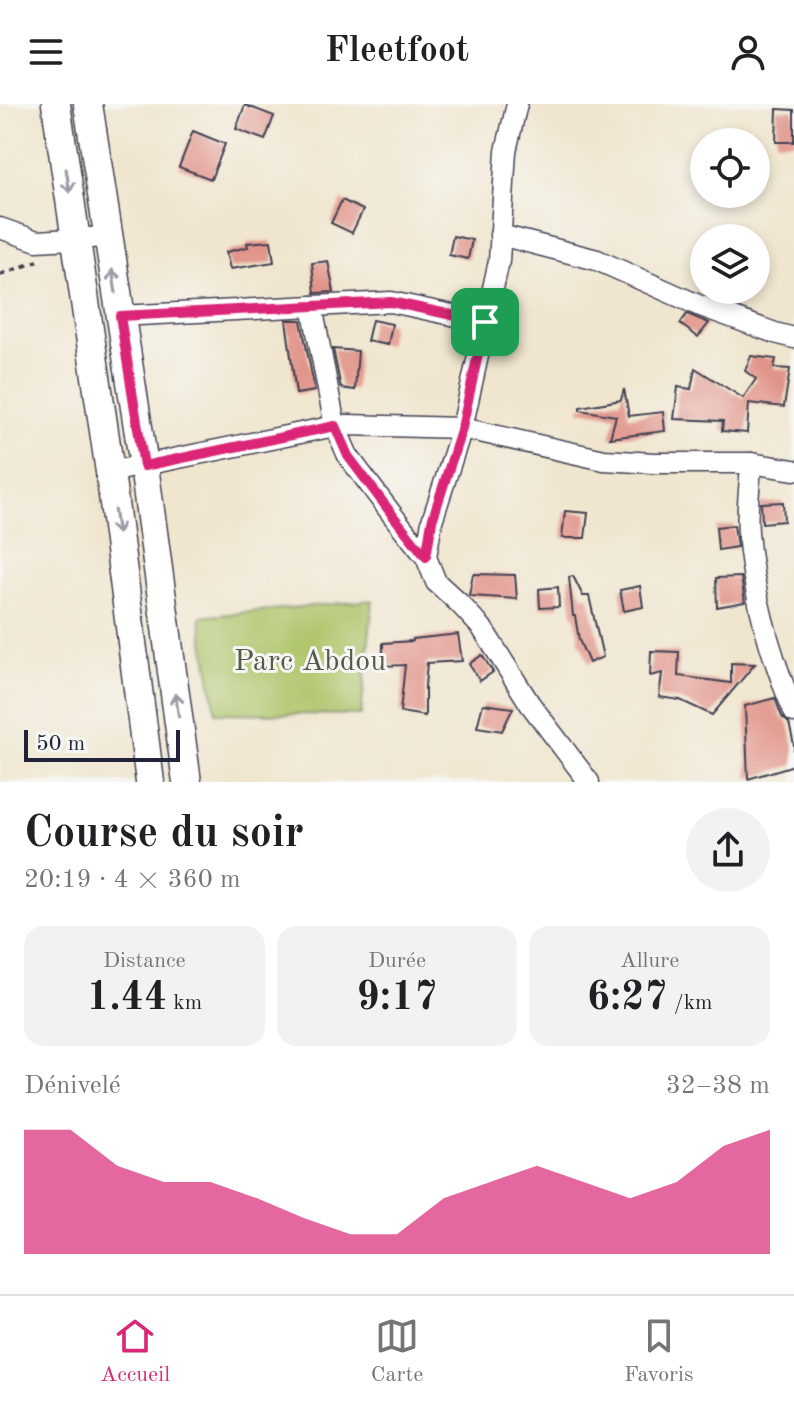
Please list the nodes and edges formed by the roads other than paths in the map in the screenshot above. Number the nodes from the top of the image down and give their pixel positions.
1 (56, 104) edge
2 (88, 104) edge
3 (517, 104) edge
4 (0, 228) edge
5 (500, 235) junction
6 (107, 237) junction
7 (77, 238) junction
8 (312, 306) junction
9 (120, 316) junction
10 (485, 322) junction
11 (794, 338) edge
12 (335, 426) junction
13 (462, 428) junction
14 (751, 463) junction
15 (144, 466) junction
16 (794, 470) edge
17 (110, 472) junction
18 (426, 557) junction
19 (794, 712) edge
20 (182, 742) junction
21 (146, 749) junction
22 (150, 782) edge
23 (187, 782) edge
24 (589, 782) edge

1 -> 7 main road
2 - 6 main road
3 - 5 street
4 - 7 street
5 - 10 street
5 - 11 street
6 - 7 street
9 -> 6 main road
7 - 17 main road
8 - 9 street
8 - 10 street
8 - 12 street
9 - 15 main road
10 - 13 street
12 - 13 street
12 - 15 street
12 - 18 street
13 - 14 street
13 - 18 street
14 - 16 street
14 - 19 street
15 - 17 street
20 -> 15 main road
17 -> 21 main road
18 - 24 street
20 - 21 main road
20 - 23 main road
21 - 22 main road

